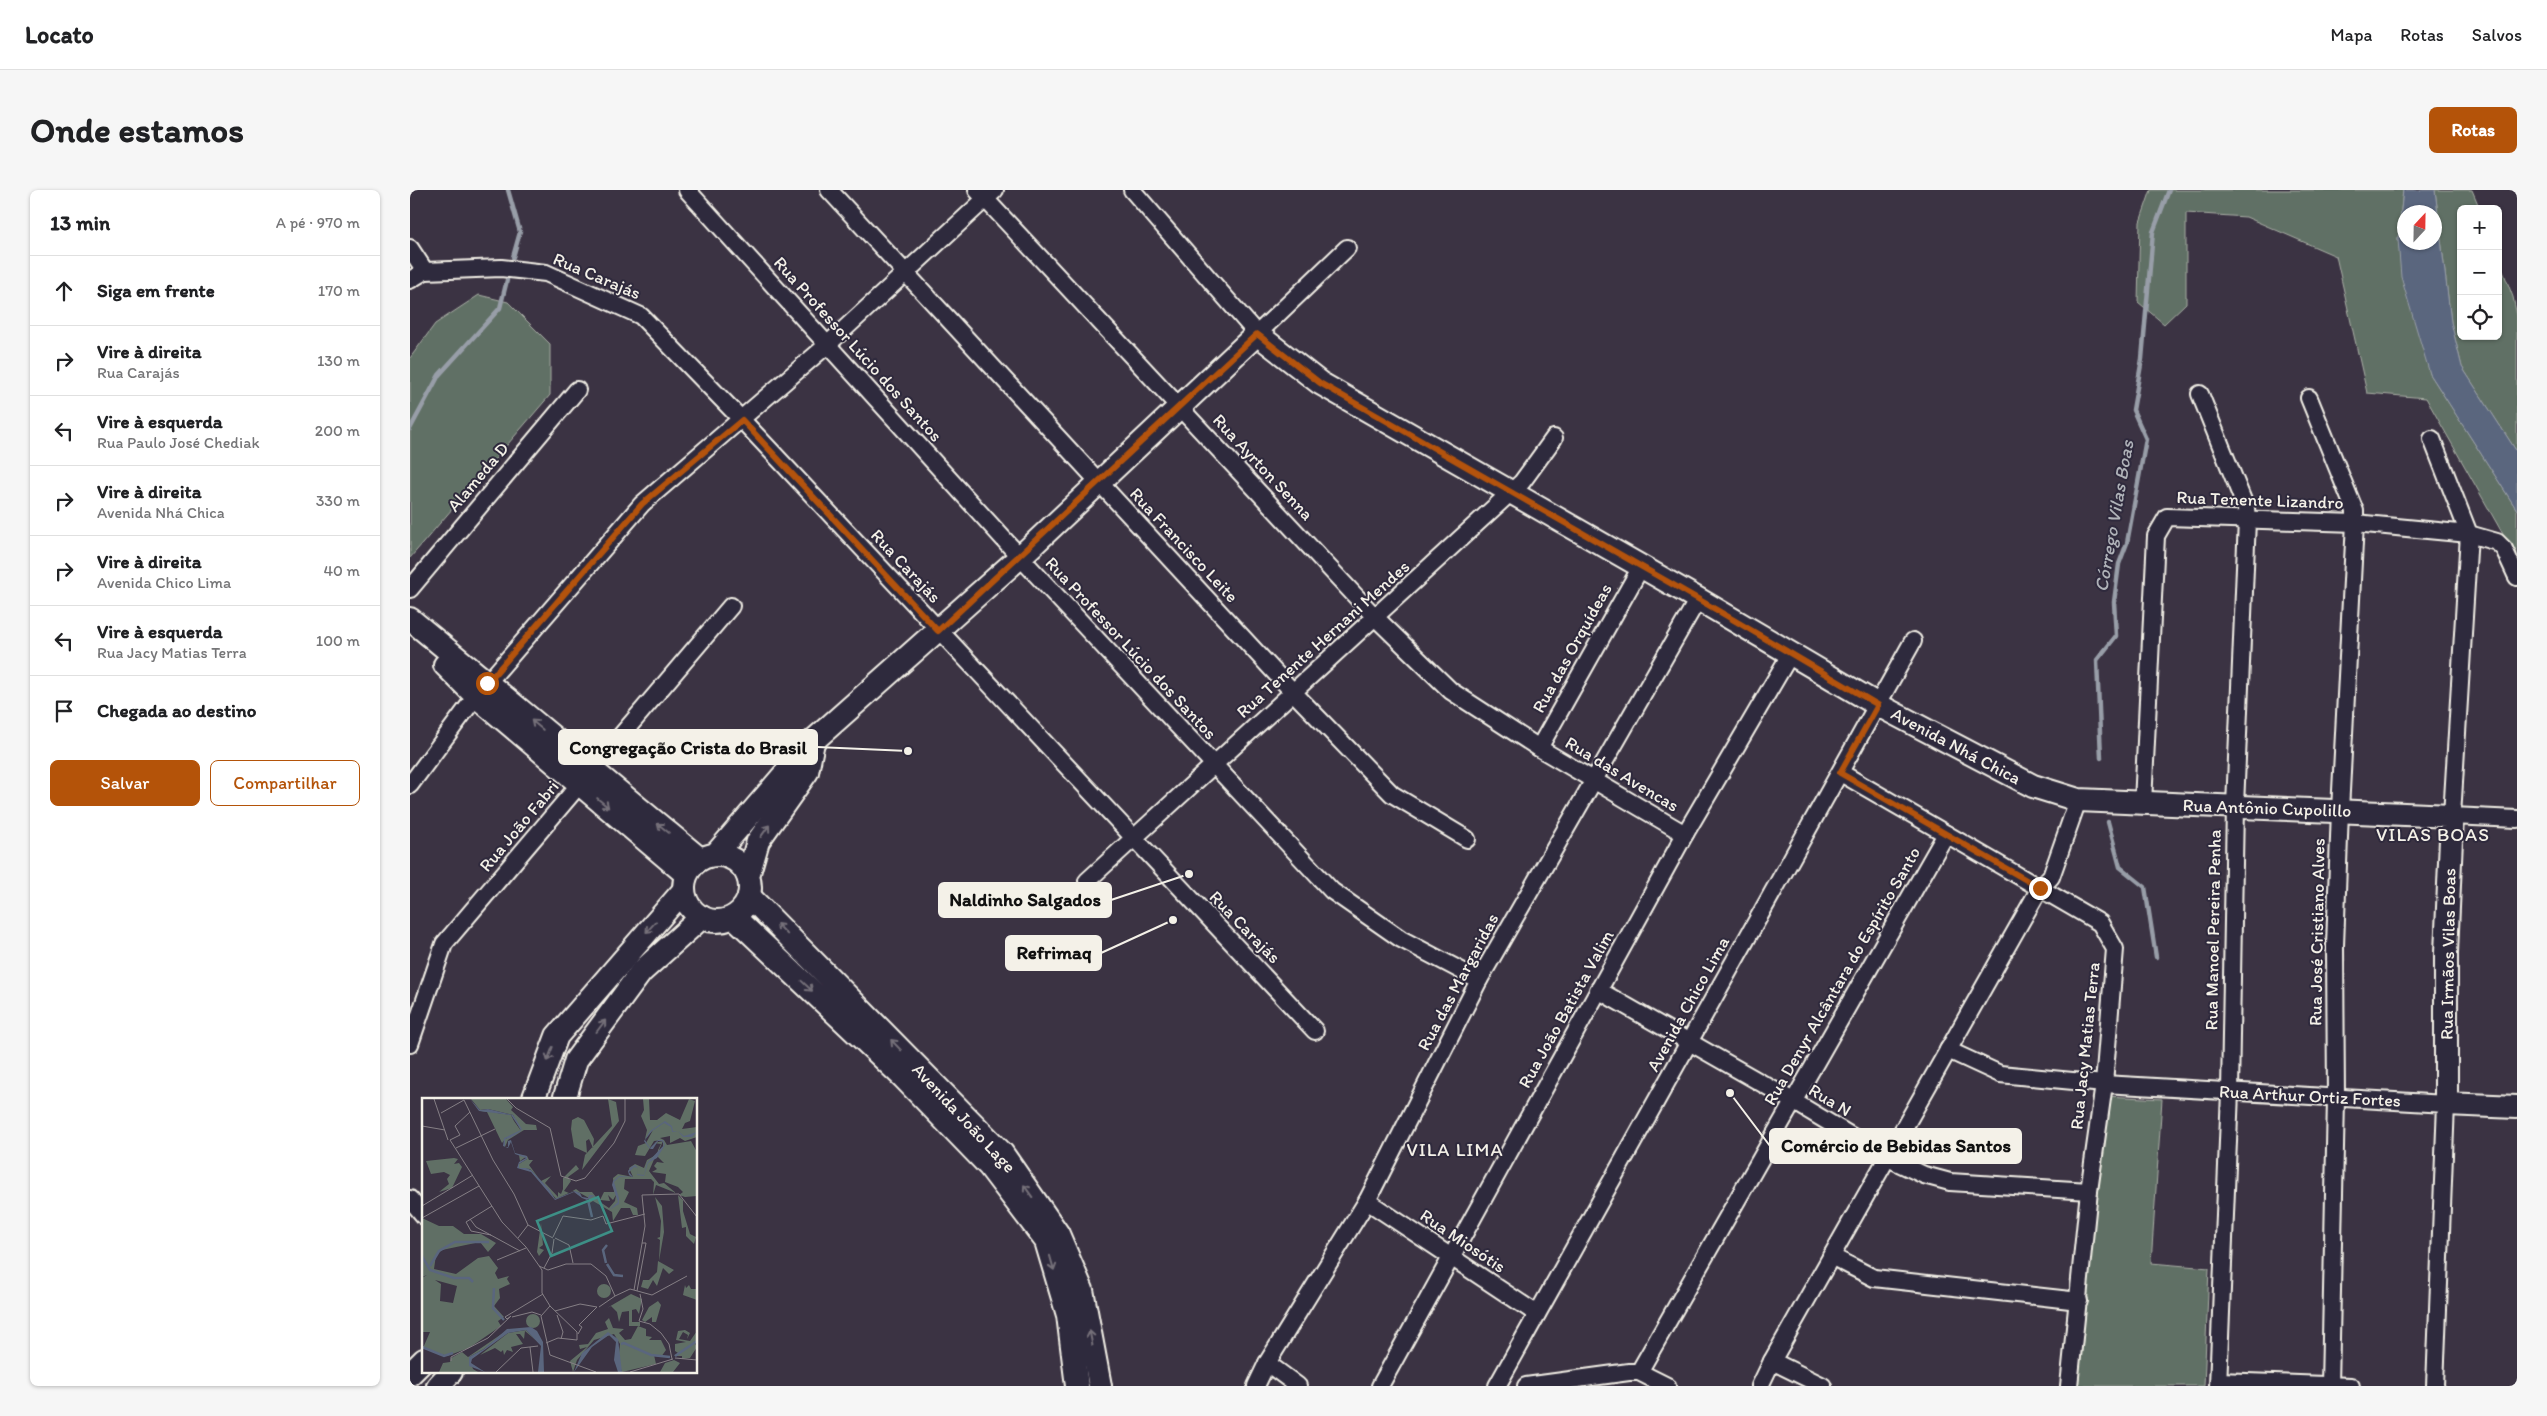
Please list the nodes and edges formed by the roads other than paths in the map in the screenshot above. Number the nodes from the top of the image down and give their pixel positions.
1 (688, 190) edge
2 (829, 190) edge
3 (1132, 190) edge
4 (986, 193) edge
5 (410, 248) edge
6 (1347, 248) dead end
7 (425, 272) junction
8 (906, 272) junction
9 (410, 280) edge
10 (1257, 334) junction
11 (826, 346) junction
12 (577, 390) dead end
13 (2200, 394) dead end
14 (2309, 398) dead end
15 (1180, 407) junction
16 (742, 420) junction
17 (1554, 438) dead end
18 (2432, 439) dead end
19 (1099, 482) junction
20 (1511, 493) junction
21 (2247, 520) junction
22 (2355, 523) junction
23 (2469, 534) junction
24 (1020, 557) junction
25 (1641, 566) junction
26 (2517, 577) edge
27 (410, 589) edge
28 (1698, 599) junction
29 (731, 606) dead end
30 (1376, 618) junction
31 (410, 620) edge
32 (410, 631) edge
33 (938, 631) junction
34 (1913, 641) dead end
35 (1791, 653) junction
36 (482, 689) junction
37 (1294, 693) junction
38 (1878, 705) junction
39 (813, 741) junction
40 (1539, 748) junction
41 (1214, 766) junction
42 (1840, 773) junction
43 (586, 777) junction
44 (1593, 779) junction
45 (410, 785) edge
46 (2078, 800) junction
47 (2143, 803) junction
48 (2235, 806) junction
49 (2340, 810) junction
50 (2452, 816) junction
51 (2517, 819) edge
52 (1685, 834) junction
53 (1946, 834) junction
54 (1134, 839) junction
55 (1467, 839) dead end
56 (697, 869) junction
57 (1087, 881) dead end
58 (749, 886) junction
59 (2040, 888) junction
60 (734, 916) junction
61 (702, 918) junction
62 (1479, 980) junction
63 (1598, 990) junction
64 (1315, 1031) dead end
65 (1690, 1042) junction
66 (410, 1044) edge
67 (1948, 1050) junction
68 (2104, 1084) junction
69 (2230, 1092) junction
70 (534, 1098) edge
71 (565, 1098) edge
72 (2336, 1099) junction
73 (1793, 1100) junction
74 (2446, 1104) junction
75 (2517, 1107) edge
76 (1888, 1158) junction
77 (2089, 1191) junction
78 (410, 1199) edge
79 (1367, 1201) junction
80 (422, 1214) edge
81 (1831, 1256) junction
82 (1452, 1258) junction
83 (2079, 1302) junction
84 (1537, 1314) junction
85 (1772, 1361) junction
86 (1267, 1364) junction
87 (1639, 1372) junction
88 (448, 1374) edge
89 (2218, 1384) edge
90 (438, 1386) edge
91 (1078, 1386) edge
92 (1100, 1386) edge
93 (1256, 1386) edge
94 (1298, 1386) edge
95 (1380, 1386) edge
96 (1498, 1386) edge
97 (1526, 1386) edge
98 (1667, 1386) edge
99 (1760, 1386) edge
100 (1823, 1386) edge
101 (2069, 1386) edge
102 (2330, 1386) edge
103 (2352, 1386) edge
104 (2435, 1386) edge

1 - 11 street, Rua Professor Lúcio dos Santos
2 - 8 street, Rua Francisco Leite
3 - 10 street, Avenida Nhá Chica
4 - 8 street
4 - 15 street, Rua Ayrton Senna
5 - 7 street
6 - 10 street
7 - 9 street
7 - 16 street, Rua Carajás
8 - 11 street
8 - 19 street, Rua Francisco Leite
10 - 15 street
10 - 20 street, Avenida Nhá Chica
11 - 16 street
11 - 24 street, Rua Professor Lúcio dos Santos
12 - 27 street, Alameda D
13 - 21 street, Rua Manoel Pereira Penha
14 - 22 street, Rua José Cristiano Alves
15 - 19 street
15 - 30 street, Rua Ayrton Senna
16 - 33 street, Rua Carajás
16 - 36 street
17 - 20 street, Rua Tenente Hernani Mendes
18 - 23 street, Rua Irmãos Vilas Boas
19 - 24 street
19 - 37 street, Rua Francisco Leite
20 - 25 street, Avenida Nhá Chica
20 - 30 street, Rua Tenente Hernani Mendes
21 - 22 street, Rua Tenente Lizandro
21 - 47 street, Rua Tenente Lizandro
21 - 48 street, Rua Manoel Pereira Penha
22 - 23 street, Rua Tenente Lizandro
22 - 49 street, Rua José Cristiano Alves
23 - 26 street, Rua Tenente Lizandro
23 - 50 street, Rua Irmãos Vilas Boas
24 - 33 street
24 - 41 street, Rua Professor Lúcio dos Santos
25 - 28 street, Avenida Nhá Chica
25 - 40 street, Rua das Orquídeas
28 - 35 street, Avenida Nhá Chica
28 - 44 street, Rua das Margaridas
29 - 43 street, Rua João Fabri
30 - 37 street, Rua Tenente Hernani Mendes
30 - 40 street, Rua Ayrton Senna
31 - 36 street
32 - 36 street
33 - 39 street
33 - 54 street, Rua Carajás
34 - 38 street, Avenida Chico Lima
35 - 38 street, Avenida Nhá Chica
35 - 52 street, Rua João Batista Valim
36 - 43 street
36 - 45 street
37 - 41 street, Rua Tenente Hernani Mendes
37 - 55 street, Rua Francisco Leite
38 - 42 street, Avenida Chico Lima
38 - 46 street, Avenida Nhá Chica
39 - 56 street
58 -> 39 street
40 - 44 street, Rua das Avencas
41 - 54 street, Rua Tenente Hernani Mendes
41 - 62 street, Rua Professor Lúcio dos Santos
42 - 53 street, Rua Jacy Matias Terra
42 - 65 street, Avenida Chico Lima
43 - 56 street
43 - 66 street, Rua João Fabri
44 - 52 street, Rua das Avencas
44 - 62 street, Rua das Margaridas
46 - 47 street, Rua Antônio Cupolillo
46 - 59 street
47 - 48 street, Rua Antônio Cupolillo
48 - 49 street, Rua Antônio Cupolillo
48 - 69 street, Rua Manoel Pereira Penha
49 - 50 street, Rua Antônio Cupolillo
49 - 72 street, Rua José Cristiano Alves
50 - 51 street, Rua Antônio Cupolillo
50 - 74 street, Rua Irmãos Vilas Boas
52 - 63 street, Rua João Batista Valim
53 - 59 street, Rua Jacy Matias Terra
53 - 73 street, Rua Denyr Alcântara do Espírito Santo
54 - 57 street, Rua Tenente Hernani Mendes
54 - 64 street, Rua Carajás
56 - 58 street
56 - 61 street
56 -> 70 street
58 - 60 street
92 -> 58 street, Avenida João Lage
59 - 67 street
59 - 68 street, Rua Jacy Matias Terra
60 - 61 street
60 -> 91 street, Avenida João Lage
71 -> 61 street
62 - 79 street, Rua das Margaridas
63 - 65 street, Rua N
63 - 82 street, Rua João Batista Valim
65 - 73 street, Rua N
65 - 84 street, Avenida Chico Lima
67 - 68 street, Rua Arthur Ortiz Fortes
67 - 76 street
68 - 69 street, Rua Arthur Ortiz Fortes
68 - 77 street, Rua Jacy Matias Terra
69 - 72 street, Rua Arthur Ortiz Fortes
69 - 89 street, Rua Manoel Pereira Penha
72 - 74 street, Rua Arthur Ortiz Fortes
72 - 102 street, Rua José Cristiano Alves
73 - 76 street, Rua N
73 - 87 street, Rua Denyr Alcântara do Espírito Santo
74 - 75 street, Rua Arthur Ortiz Fortes
74 - 104 street, Rua Irmãos Vilas Boas
76 - 77 street, Rua N
76 - 81 street
77 - 83 street, Rua Jacy Matias Terra
78 - 80 street
79 - 82 street, Rua Miosótis
79 - 86 street, Rua das Margaridas
81 - 83 street
81 - 85 street
82 - 84 street, Rua Miosótis
82 - 95 street, Rua João Batista Valim
83 - 101 street, Rua Jacy Matias Terra
84 - 96 street, Avenida Chico Lima
85 - 99 street
85 - 100 street
86 - 93 street, Rua das Margaridas
86 - 94 street
87 - 97 street
87 - 98 street
88 - 90 street
89 - 102 street
102 - 103 street

